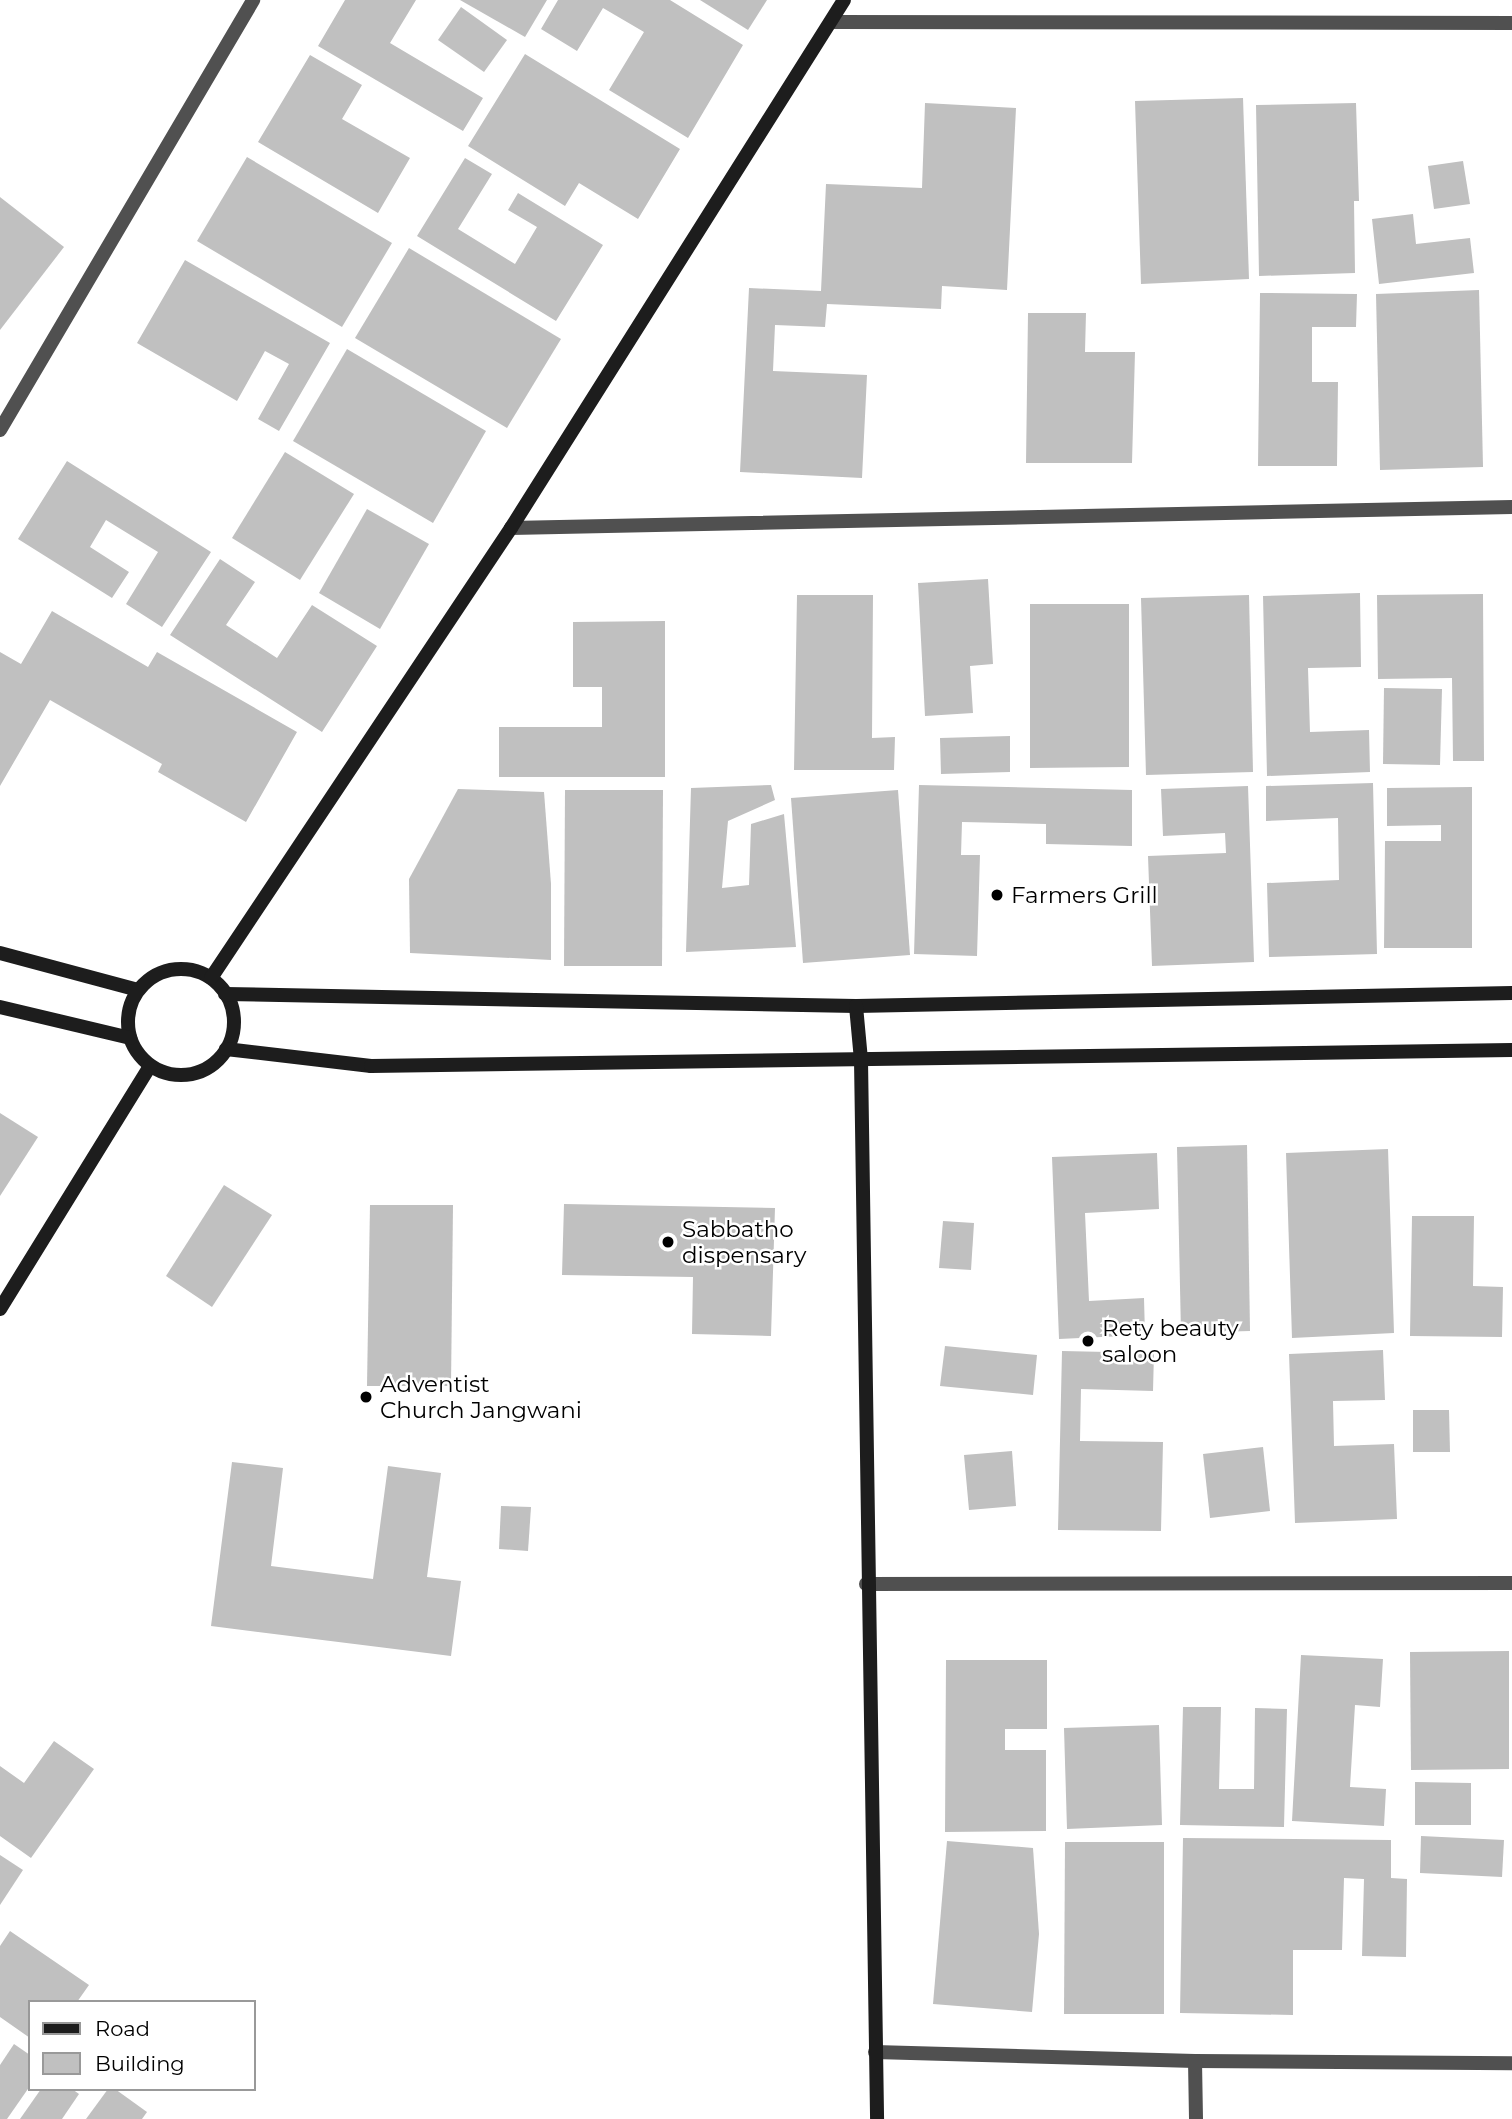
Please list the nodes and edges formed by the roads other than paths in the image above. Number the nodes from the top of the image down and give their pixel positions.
1 (253, 0) edge
2 (844, 0) edge
3 (831, 22) junction
4 (1512, 23) edge
5 (0, 430) edge
6 (1512, 507) edge
7 (511, 528) junction
8 (0, 953) edge
9 (211, 978) junction
10 (138, 990) junction
11 (1512, 993) edge
12 (225, 994) junction
13 (856, 1006) junction
14 (0, 1007) edge
15 (130, 1038) junction
16 (226, 1049) junction
17 (1512, 1050) edge
18 (861, 1060) junction
19 (150, 1066) junction
20 (0, 1309) edge
21 (1512, 1583) edge
22 (866, 1584) junction
23 (875, 2052) junction
24 (1195, 2061) junction
25 (1512, 2063) edge
26 (877, 2119) edge
27 (1196, 2119) edge

1 - 5 street
2 - 3 street
3 - 4 street
3 - 7 street
6 - 7 street
7 - 9 street
8 - 10 street
9 - 10 street
9 - 12 street
10 - 15 street
11 - 13 street
12 - 13 street
12 - 16 street
13 - 18 street
14 - 15 street
15 - 19 street
16 - 18 street
16 - 19 street
17 - 18 street
18 - 22 street
19 - 20 street
21 - 22 street
22 - 23 street
23 - 24 street
23 - 26 street
24 - 25 street
24 - 27 street

